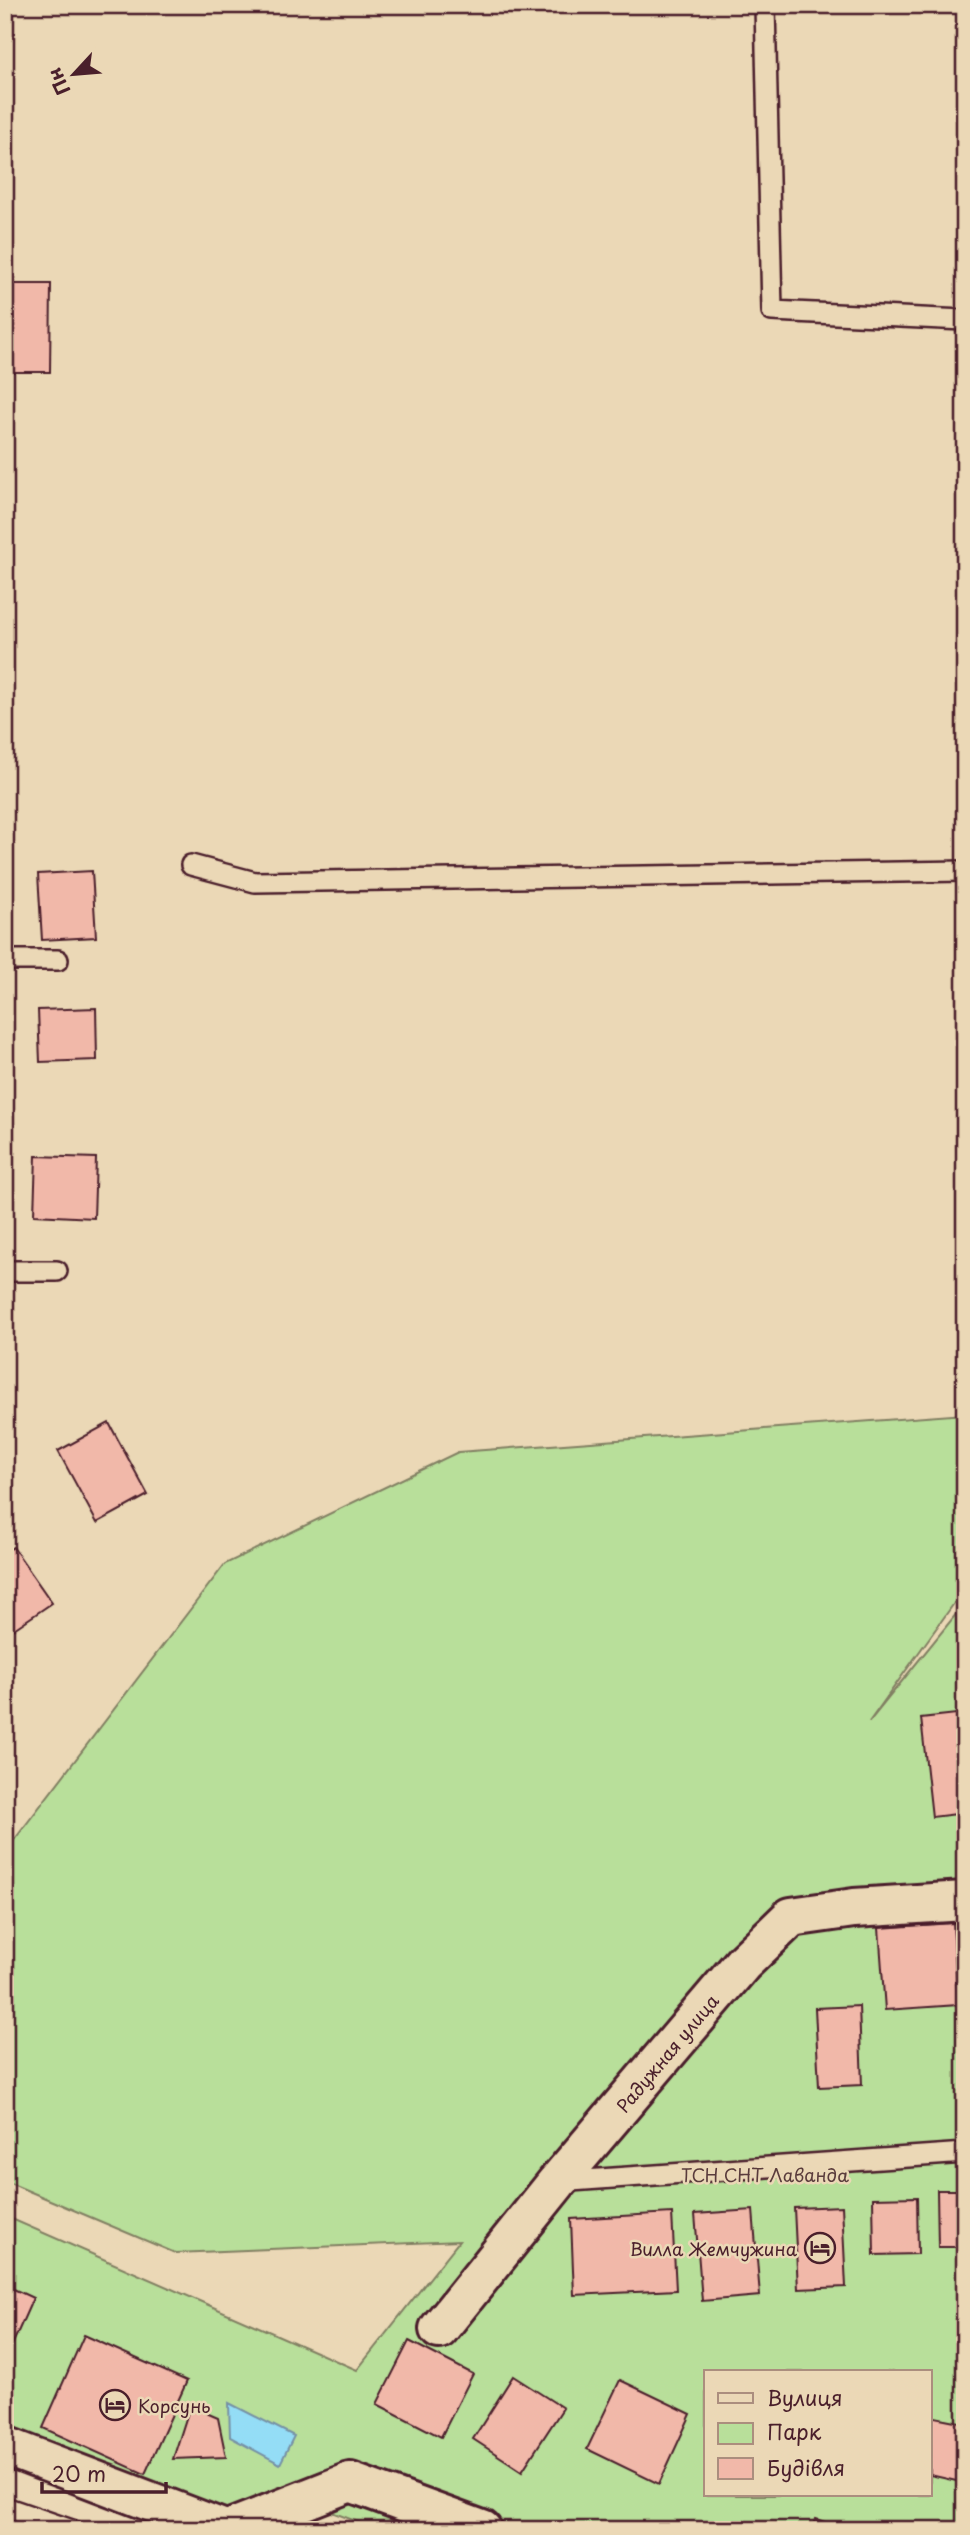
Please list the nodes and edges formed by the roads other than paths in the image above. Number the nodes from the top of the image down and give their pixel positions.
1 (765, 5) edge
2 (964, 320) edge
3 (191, 865) dead end
4 (965, 871) edge
5 (5, 960) edge
6 (58, 960) dead end
7 (5, 1271) edge
8 (57, 1271) dead end
9 (965, 1901) edge
10 (965, 2153) edge
11 (557, 2182) junction
12 (439, 2329) dead end
13 (5, 2446) edge
14 (5, 2507) edge
15 (72, 2530) edge
16 (226, 2530) edge
17 (482, 2530) edge

1 - 2 lane
3 - 4 lane
5 - 6 lane
7 - 8 lane
9 - 11 street, Радужная улица
10 - 11 lane
11 - 12 street, Радужная улица
13 - 16 street
14 - 15 lane
16 - 17 street

